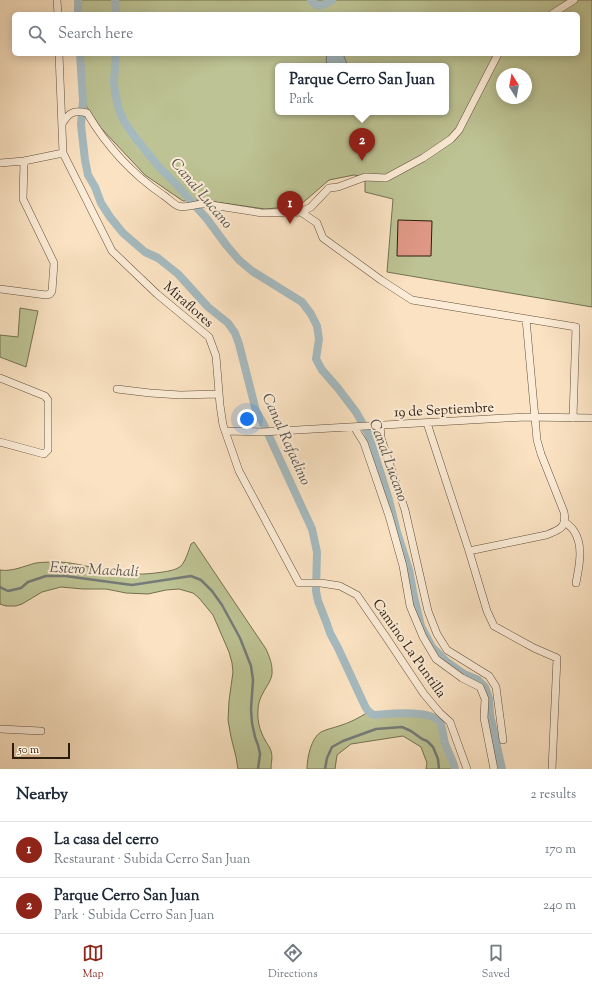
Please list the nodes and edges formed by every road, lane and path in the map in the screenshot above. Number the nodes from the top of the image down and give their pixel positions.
1 (57, 0) edge
2 (574, 0) edge
3 (58, 12) edge
4 (555, 12) edge
5 (59, 56) edge
6 (497, 56) edge
7 (62, 124) junction
8 (63, 153) junction
9 (24, 161) junction
10 (0, 163) edge
11 (301, 212) junction
12 (0, 289) edge
13 (526, 319) junction
14 (0, 378) edge
15 (117, 389) dead end
16 (219, 394) junction
17 (535, 417) junction
18 (573, 418) junction
19 (592, 418) edge
20 (426, 423) junction
21 (380, 426) junction
22 (356, 427) junction
23 (226, 431) junction
24 (0, 442) edge
25 (565, 522) junction
26 (469, 551) junction
27 (299, 583) joint
28 (576, 583) dead end
29 (0, 729) edge
30 (41, 731) dead end
31 (503, 740) dead end
32 (468, 769) edge
33 (494, 769) edge
34 (552, 769) edge

1 - 3 street
2 - 4 street
5 - 7 street, Miraflores
6 - 11 street
7 - 8 street, Miraflores
7 - 11 street
8 - 9 street
8 - 16 street, Miraflores
9 - 10 street
9 - 12 street
11 - 13 street
13 - 17 street
13 - 18 street
14 - 24 street
15 - 16 street
16 - 23 street, Miraflores
17 - 18 street, 19 de Septiembre
17 - 20 street, 19 de Septiembre
17 - 25 street
18 - 19 street, 19 de Septiembre
20 - 21 street, 19 de Septiembre
20 - 26 street
21 - 22 street, 19 de Septiembre
21 - 31 street
22 - 23 street, 19 de Septiembre
22 - 33 street
23 - 27 street, Miraflores
25 - 26 street
25 - 28 street
26 - 34 street
27 - 32 street, Camino La Puntilla
29 - 30 street

